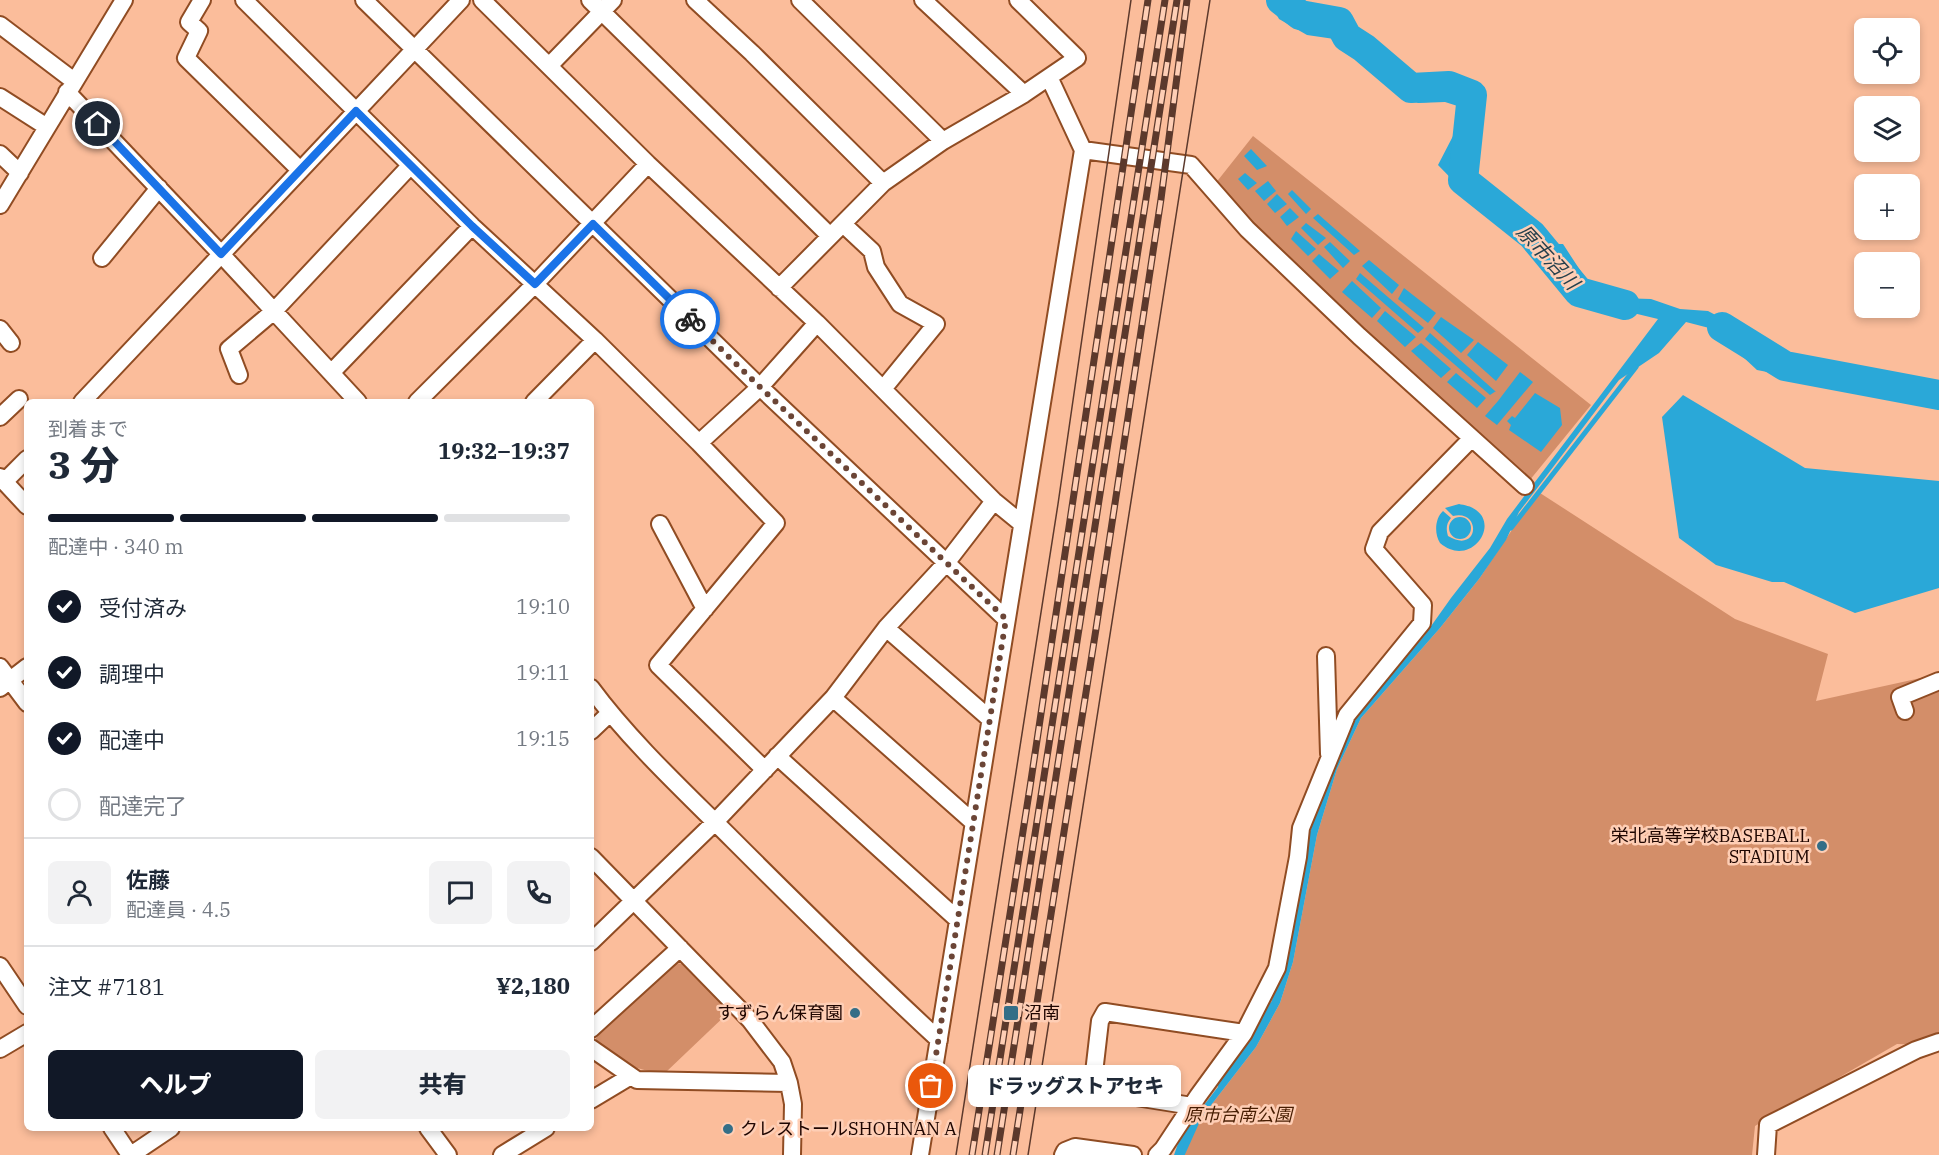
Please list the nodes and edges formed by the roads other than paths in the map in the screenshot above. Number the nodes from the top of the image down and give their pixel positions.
1 (124, 0) edge
2 (202, 0) edge
3 (244, 0) edge
4 (364, 0) edge
5 (461, 0) edge
6 (482, 0) edge
7 (695, 0) edge
8 (800, 0) edge
9 (923, 0) edge
10 (1018, 0) edge
11 (602, 4) edge
12 (0, 25) edge
13 (415, 50) junction
14 (549, 66) junction
15 (1048, 78) junction
16 (71, 87) junction
17 (1024, 94) junction
18 (0, 97) edge
19 (356, 111) junction
20 (47, 127) junction
21 (943, 141) junction
22 (1083, 150) junction
23 (0, 154) edge
24 (648, 164) junction
25 (410, 166) junction
26 (300, 170) junction
27 (20, 173) junction
28 (883, 183) junction
29 (159, 188) junction
30 (0, 205) edge
31 (593, 224) junction
32 (472, 226) junction
33 (837, 230) junction
34 (221, 254) junction
35 (102, 258) dead end
36 (535, 284) junction
37 (779, 288) junction
38 (274, 311) junction
39 (817, 323) junction
40 (0, 329) edge
41 (595, 340) junction
42 (11, 343) dead end
43 (331, 373) junction
44 (239, 375) dead end
45 (760, 387) junction
46 (883, 389) junction
47 (20, 399) dead end
48 (85, 399) edge
49 (355, 399) edge
50 (420, 399) edge
51 (537, 399) edge
52 (0, 417) edge
53 (1472, 438) junction
54 (699, 442) junction
55 (24, 462) edge
56 (2, 480) edge
57 (1525, 486) dead end
58 (994, 501) junction
59 (24, 503) edge
60 (1021, 523) junction
61 (660, 524) dead end
62 (947, 562) junction
63 (705, 609) junction
64 (1006, 619) junction
65 (886, 628) junction
66 (1326, 656) dead end
67 (24, 668) edge
68 (3, 679) edge
69 (1939, 681) edge
70 (594, 692) edge
71 (832, 698) junction
72 (24, 700) edge
73 (1905, 711) dead end
74 (610, 713) junction
75 (990, 719) junction
76 (594, 728) edge
77 (777, 756) junction
78 (1329, 761) junction
79 (765, 770) junction
80 (715, 822) junction
81 (973, 822) junction
82 (594, 860) edge
83 (635, 900) junction
84 (957, 920) junction
85 (594, 939) edge
86 (680, 948) junction
87 (0, 966) edge
88 (24, 1002) edge
89 (594, 1026) edge
90 (1244, 1033) junction
91 (24, 1035) edge
92 (939, 1040) junction
93 (1939, 1042) edge
94 (0, 1048) edge
95 (594, 1050) edge
96 (631, 1076) junction
97 (789, 1083) junction
98 (594, 1098) edge
99 (1192, 1106) junction
100 (114, 1131) edge
101 (167, 1131) edge
102 (436, 1131) edge
103 (541, 1131) edge
104 (131, 1155) edge
105 (448, 1155) edge
106 (502, 1155) edge
107 (792, 1155) edge
108 (920, 1155) edge
109 (1063, 1155) edge
110 (1133, 1155) edge
111 (1156, 1155) edge
112 (1766, 1155) edge

1 - 16 street
2 - 26 street
3 - 19 street
4 - 13 street
5 - 13 street
6 - 14 street
7 - 28 street
8 - 21 street
9 - 17 street
10 - 15 street
11 - 14 street
11 - 33 street
12 - 16 street
13 - 19 street
13 - 31 street
14 - 24 street
15 - 17 street
15 - 22 street
16 - 20 street
16 - 29 street
17 - 21 street
18 - 20 street
19 - 25 street
19 - 26 street
20 - 27 street
21 - 28 street
22 - 53 street
22 - 60 street
23 - 27 street
24 - 31 street
24 - 37 street
25 - 32 street
25 - 38 street
26 - 34 street
27 - 30 street
28 - 33 street
29 - 34 street
29 - 35 street
31 - 36 street
31 - 45 street
32 - 36 street
32 - 43 street
33 - 37 street
33 - 46 street
34 - 38 street
34 - 48 street
36 - 41 street
36 - 50 street
37 - 39 street
38 - 43 street
38 - 44 street
39 - 45 street
39 - 46 street
40 - 42 street
41 - 51 street
41 - 54 street
43 - 49 street
45 - 54 street
45 - 62 street
46 - 58 street
47 - 52 street
53 - 57 street
53 - 78 street
54 - 63 street
55 - 56 street
56 - 59 street
58 - 60 street
58 - 62 street
60 - 64 street
61 - 63 street
62 - 64 street
62 - 65 street
63 - 79 street
64 - 75 street
65 - 71 street
65 - 75 street
66 - 78 street
67 - 68 street
68 - 72 street
69 - 73 street
70 - 74 street
71 - 77 street
71 - 81 street
74 - 76 street
74 - 80 street
75 - 81 street
77 - 79 street
77 - 84 street
78 - 90 street
79 - 80 street
80 - 83 street
80 - 92 street
81 - 84 street
82 - 83 street
83 - 85 street
83 - 86 street
84 - 92 street
86 - 89 street
86 - 97 street
87 - 88 street
90 - 99 street
90 - 99 street
91 - 94 street
92 - 108 street
93 - 112 street
95 - 96 street
96 - 97 street
96 - 98 street
97 - 107 street
99 - 111 street
100 - 104 street
101 - 104 street
102 - 105 street
103 - 106 street
109 - 110 street

